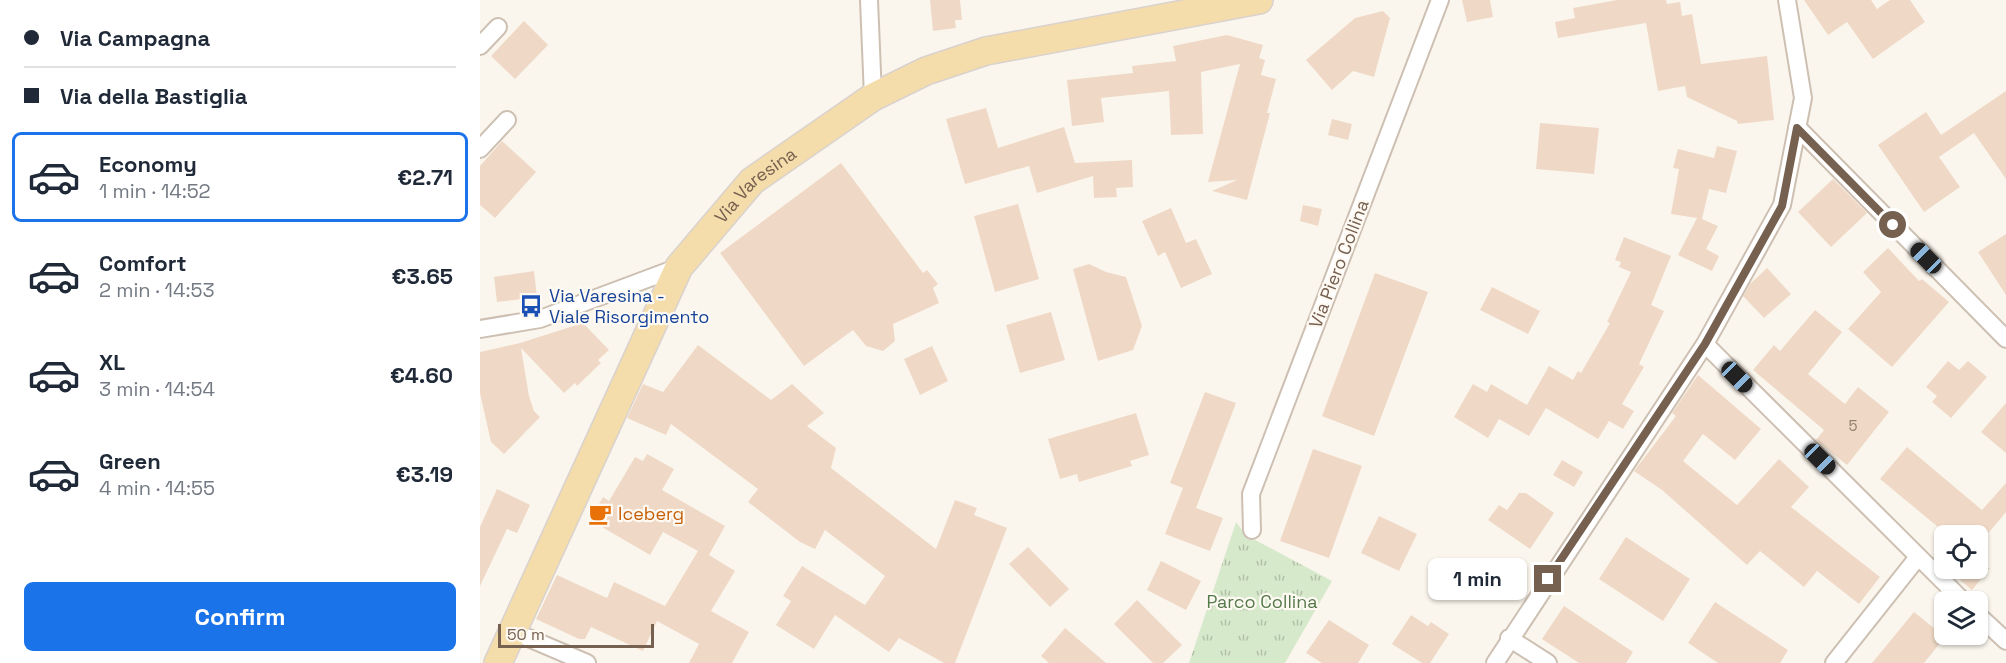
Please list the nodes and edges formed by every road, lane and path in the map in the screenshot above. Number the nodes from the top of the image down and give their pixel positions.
1 (869, 0) edge
2 (1259, 0) edge
3 (1440, 0) edge
4 (1787, 0) edge
5 (498, 27) dead end
6 (480, 46) edge
7 (873, 97) junction
8 (507, 120) dead end
9 (1797, 128) junction
10 (480, 149) edge
11 (679, 267) junction
12 (480, 329) edge
13 (2006, 339) edge
14 (1705, 344) junction
15 (1252, 530) dead end
16 (1918, 557) junction
17 (1953, 591) edge
18 (1988, 624) edge
19 (512, 631) junction
20 (1509, 638) junction
21 (2006, 641) edge
22 (498, 663) edge
23 (587, 663) edge
24 (1495, 663) edge
25 (1548, 663) edge
26 (1834, 663) edge

1 - 7 street
2 - 7 main road, Via Varesina
3 - 15 street, Via Piero Collina
4 - 9 street
5 - 6 street
7 - 11 main road, Via Varesina
8 - 10 street
9 - 13 street
9 - 14 street
11 - 12 street
11 - 19 main road, Via Varesina
14 - 16 street
14 - 20 street
16 - 17 street
16 - 26 street
18 - 21 street
19 - 22 main road, Via Varesina
19 - 23 street
20 - 24 street
20 - 25 street

